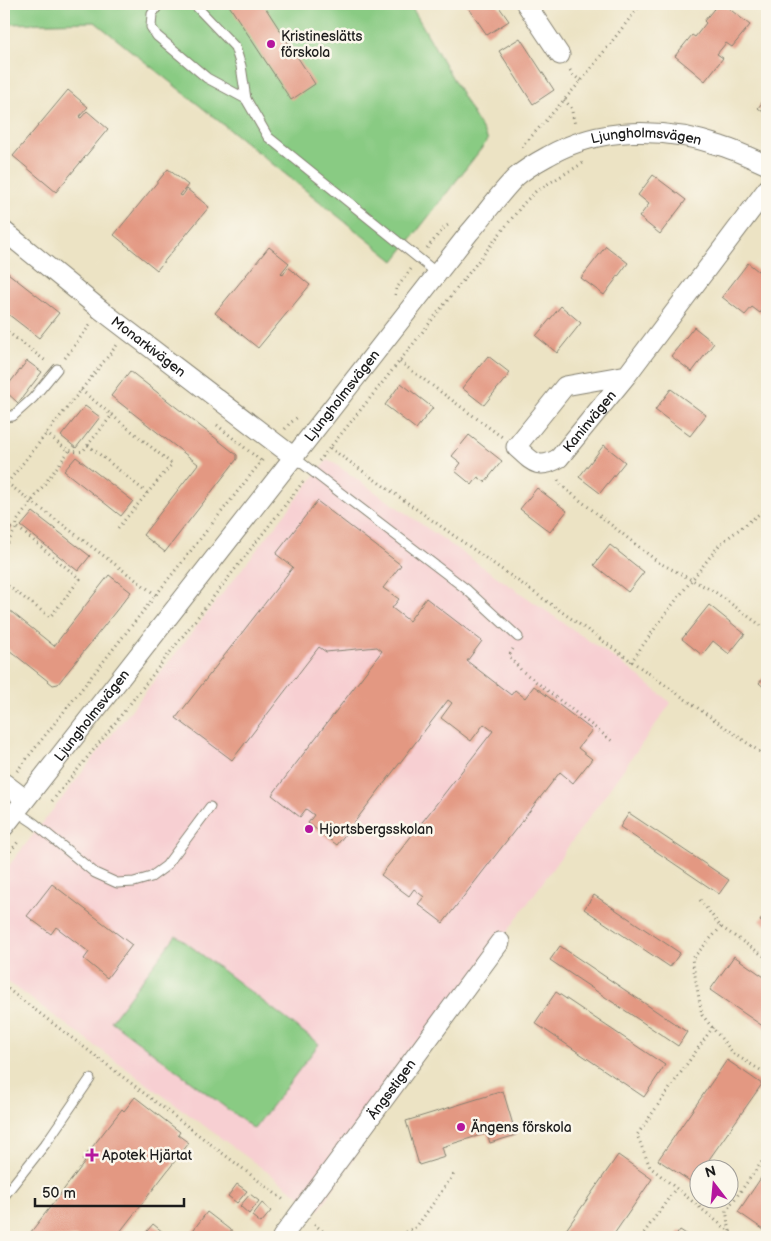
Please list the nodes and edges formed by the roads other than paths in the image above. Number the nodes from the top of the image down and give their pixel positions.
1 (159, 4) edge
2 (194, 4) edge
3 (526, 4) edge
4 (560, 55) dead end
5 (246, 98) junction
6 (767, 165) edge
7 (767, 189) edge
8 (4, 232) edge
9 (438, 274) junction
10 (57, 369) road end
11 (627, 375) junction
12 (4, 417) edge
13 (294, 458) junction
14 (518, 637) road end
15 (5, 784) edge
16 (21, 805) junction
17 (210, 807) dead end
18 (4, 827) edge
19 (500, 942) dead end
20 (90, 1079) dead end
21 (4, 1196) edge
22 (282, 1237) edge

1 - 5 lane
2 - 5 lane
3 - 4 street
5 - 9 lane
6 - 9 street, Ljungholmsvägen
7 - 11 street, Kaninvägen
8 - 13 street, Monarkivägen
9 - 13 street, Ljungholmsvägen
10 - 12 lane
11 - 11 street, Kaninvägen
13 - 14 lane
13 - 16 street, Ljungholmsvägen
15 - 16 street
16 - 17 lane
16 - 18 street, Ljungholmsvägen
19 - 22 street, Ängsstigen
20 - 21 lane

